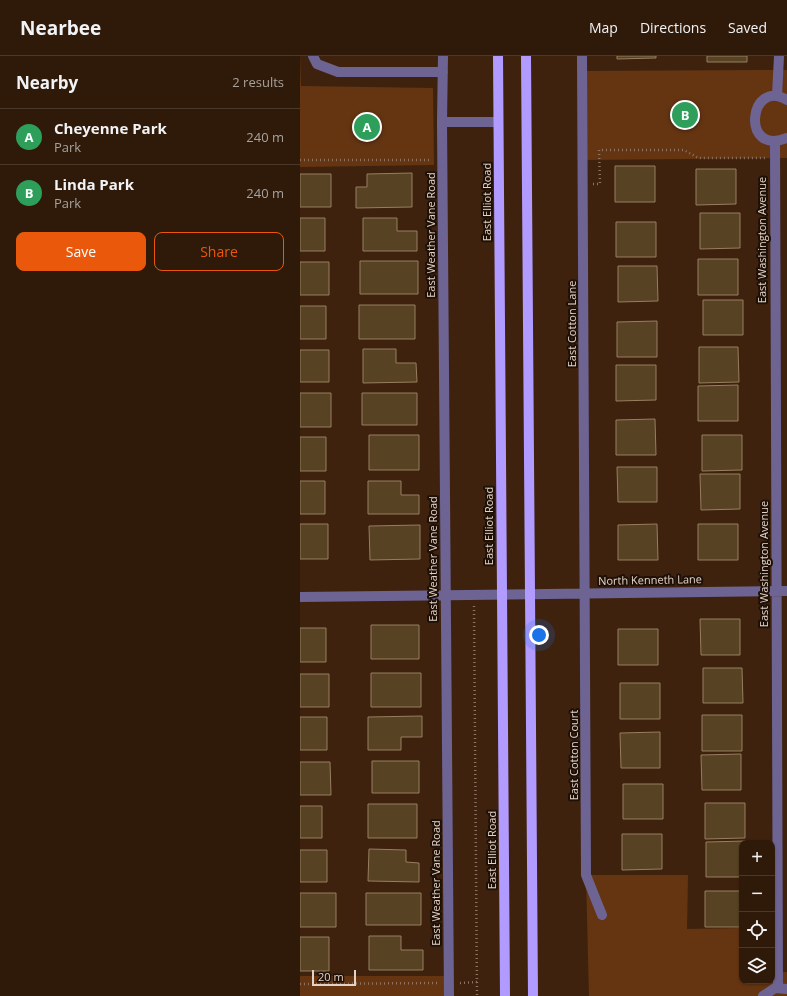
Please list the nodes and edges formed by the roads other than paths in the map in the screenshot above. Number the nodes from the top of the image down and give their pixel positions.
1 (313, 56) edge
2 (443, 56) edge
3 (498, 56) edge
4 (526, 56) edge
5 (582, 56) edge
6 (779, 56) edge
7 (443, 72) junction
8 (782, 98) edge
9 (442, 122) junction
10 (498, 122) junction
11 (787, 138) edge
12 (774, 141) junction
13 (776, 591) junction
14 (787, 591) edge
15 (531, 593) junction
16 (586, 593) junction
17 (502, 595) junction
18 (446, 596) junction
19 (300, 597) edge
20 (602, 915) dead end
21 (783, 989) edge
22 (449, 996) edge
23 (505, 996) edge
24 (533, 996) edge
25 (763, 996) edge

1 - 7 street
2 - 7 street, East Weather Vane Road
3 - 10 main road, East Elliot Road
4 - 15 main road
5 - 16 street, East Cotton Lane
6 - 8 street
7 - 9 street, East Weather Vane Road
8 - 12 street
9 - 10 street
9 - 18 street, East Weather Vane Road
10 - 17 main road, East Elliot Road
11 - 12 street
12 - 13 street, East Washington Avenue
13 - 14 street, North Kenneth Lane
13 - 16 street, North Kenneth Lane
13 - 21 street, East Washington Avenue
15 - 16 street, North Kenneth Lane
15 - 17 street, North Kenneth Lane
15 - 24 main road
16 - 20 street, East Cotton Court
17 - 18 street, North Kenneth Lane
17 - 23 main road, East Elliot Road
18 - 19 street, North Kenneth Lane
18 - 22 street, East Weather Vane Road
21 - 25 street, East Washington Avenue

